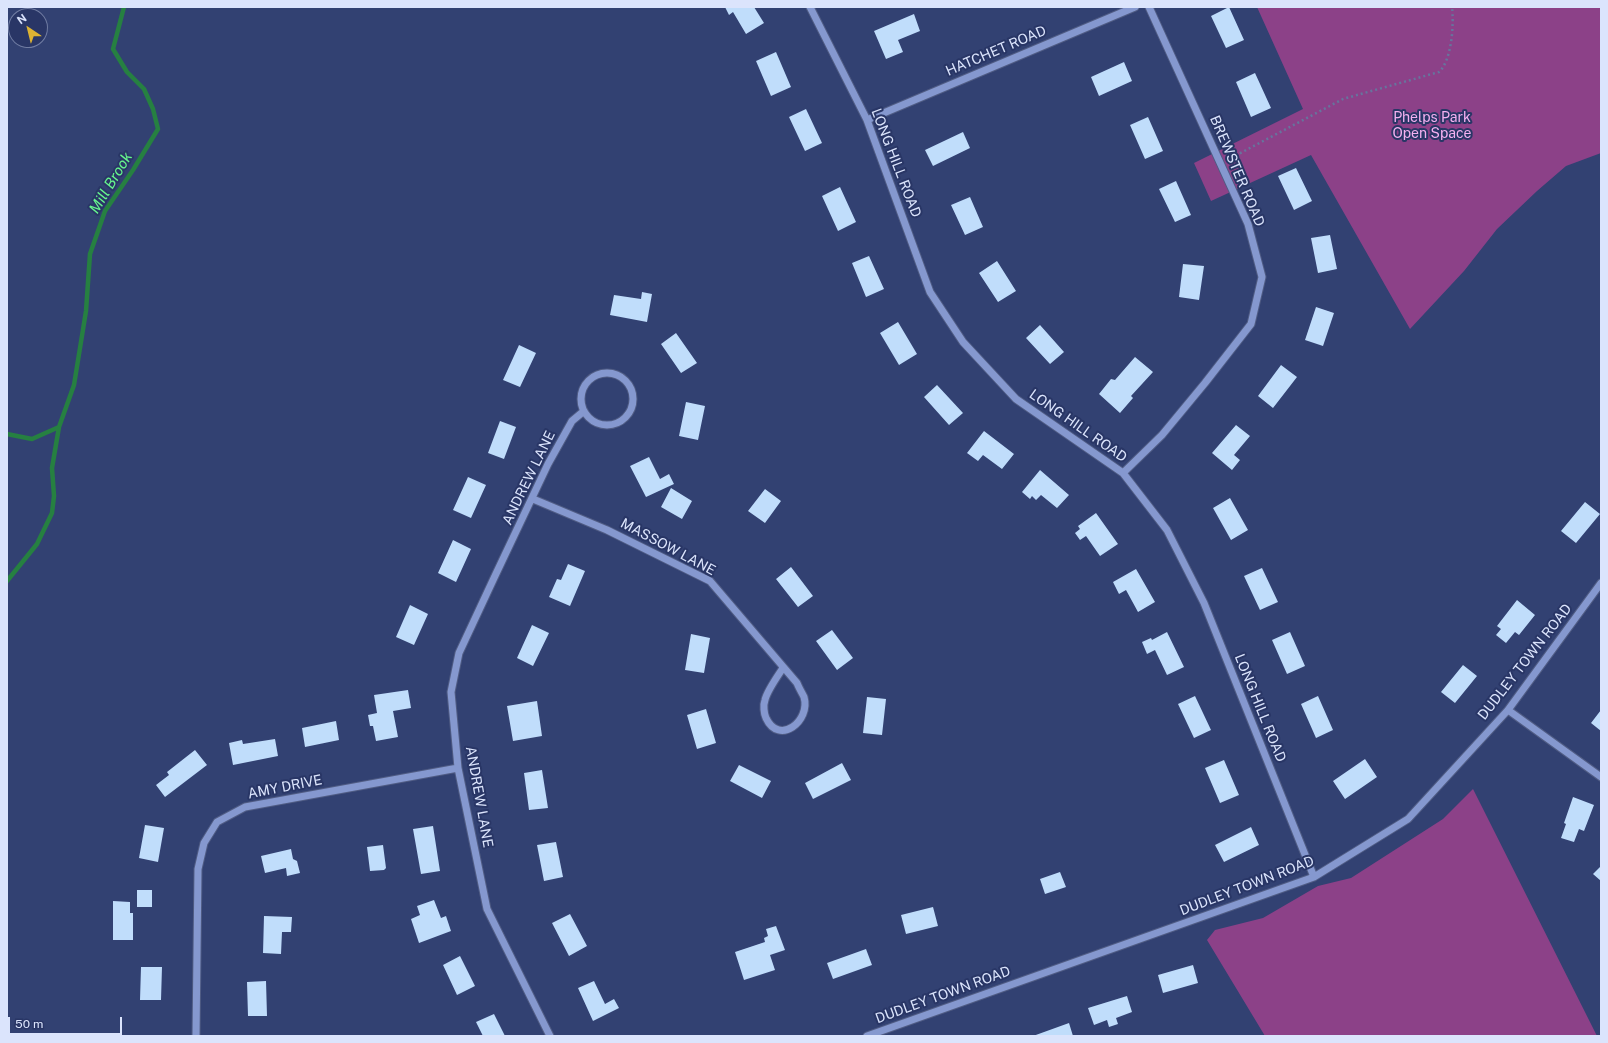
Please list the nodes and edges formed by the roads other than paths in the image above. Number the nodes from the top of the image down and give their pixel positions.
1 (810, 7) edge
2 (1135, 7) edge
3 (1150, 7) edge
4 (867, 120) junction
5 (584, 411) junction
6 (1123, 473) junction
7 (533, 499) junction
8 (1601, 583) edge
9 (783, 668) junction
10 (1508, 710) junction
11 (458, 768) junction
12 (1601, 777) edge
13 (1314, 877) junction
14 (196, 1036) edge
15 (550, 1036) edge
16 (867, 1036) edge

1 - 4 street, LONG HILL ROAD
2 - 4 street, HATCHET ROAD
3 - 6 street, BREWSTER ROAD
4 - 6 street, LONG HILL ROAD
5 - 5 street
5 - 7 street, ANDREW LANE
6 - 13 street, LONG HILL ROAD
7 - 9 street, MASSOW LANE
7 - 11 street, ANDREW LANE
8 - 10 street, DUDLEY TOWN ROAD
9 - 9 street, MASSOW LANE
10 - 12 street
10 - 13 street, DUDLEY TOWN ROAD
11 - 14 street, AMY DRIVE
11 - 15 street, ANDREW LANE
13 - 16 street, DUDLEY TOWN ROAD

